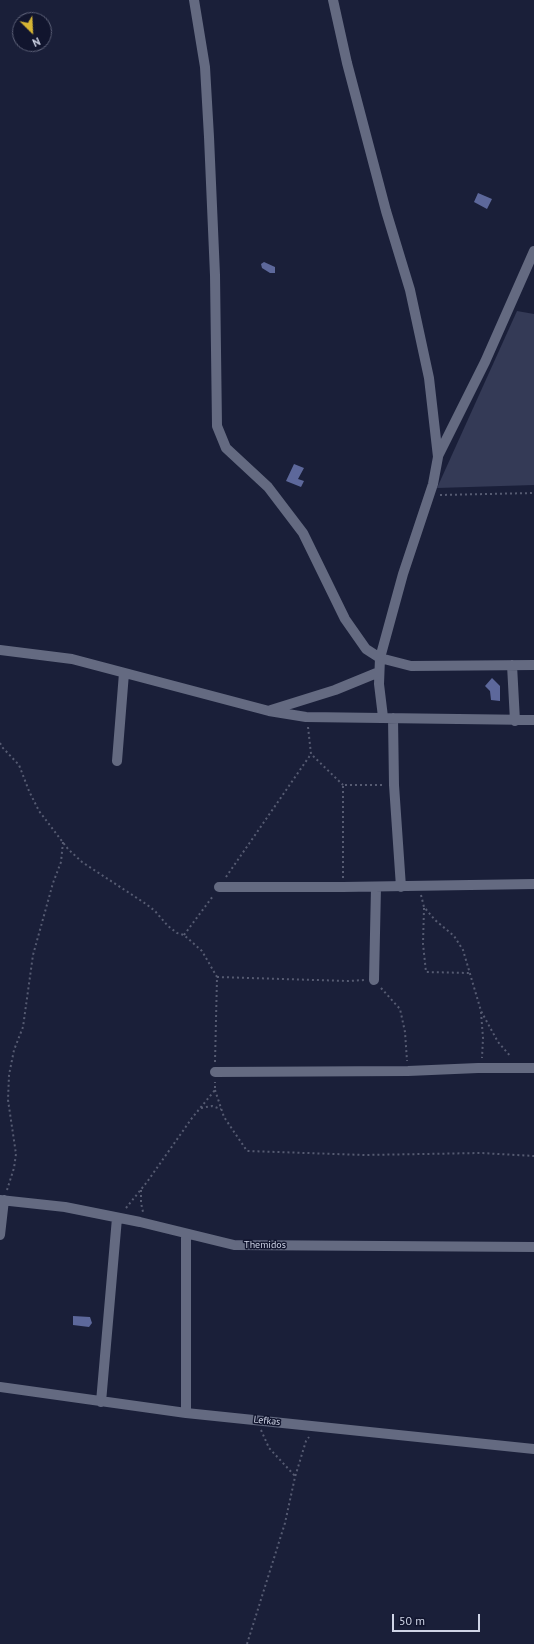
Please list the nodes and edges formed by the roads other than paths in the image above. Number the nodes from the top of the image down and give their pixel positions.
1 (194, 0) edge
2 (333, 0) edge
3 (534, 252) edge
4 (438, 457) junction
5 (0, 650) edge
6 (380, 658) junction
7 (512, 665) junction
8 (534, 665) edge
9 (379, 672) junction
10 (124, 673) junction
11 (269, 711) junction
12 (388, 718) junction
13 (534, 720) edge
14 (515, 721) junction
15 (117, 761) dead end
16 (534, 884) edge
17 (219, 886) road end
18 (376, 887) junction
19 (401, 887) junction
20 (374, 980) road end
21 (534, 1068) edge
22 (215, 1072) road end
23 (2, 1200) edge
24 (117, 1218) junction
25 (186, 1234) junction
26 (0, 1235) edge
27 (534, 1247) edge
28 (0, 1387) edge
29 (101, 1402) junction
30 (186, 1413) junction
31 (534, 1449) edge

1 - 6 street
2 - 4 street
3 - 4 street
4 - 6 street
5 - 10 street
6 - 7 street
6 - 9 street
7 - 8 street
7 - 14 street
9 - 11 street
9 - 12 street
10 - 11 street
10 - 15 street
11 - 12 street
12 - 14 street
12 - 19 street
13 - 14 street
16 - 19 street
17 - 18 street
18 - 19 street
18 - 20 street
21 - 22 street
23 - 24 street, Themidos
23 - 26 street
24 - 25 street, Themidos
24 - 29 street
25 - 27 street, Themidos
25 - 30 street
28 - 29 street, Lefkas
29 - 30 street, Lefkas
30 - 31 street, Lefkas

